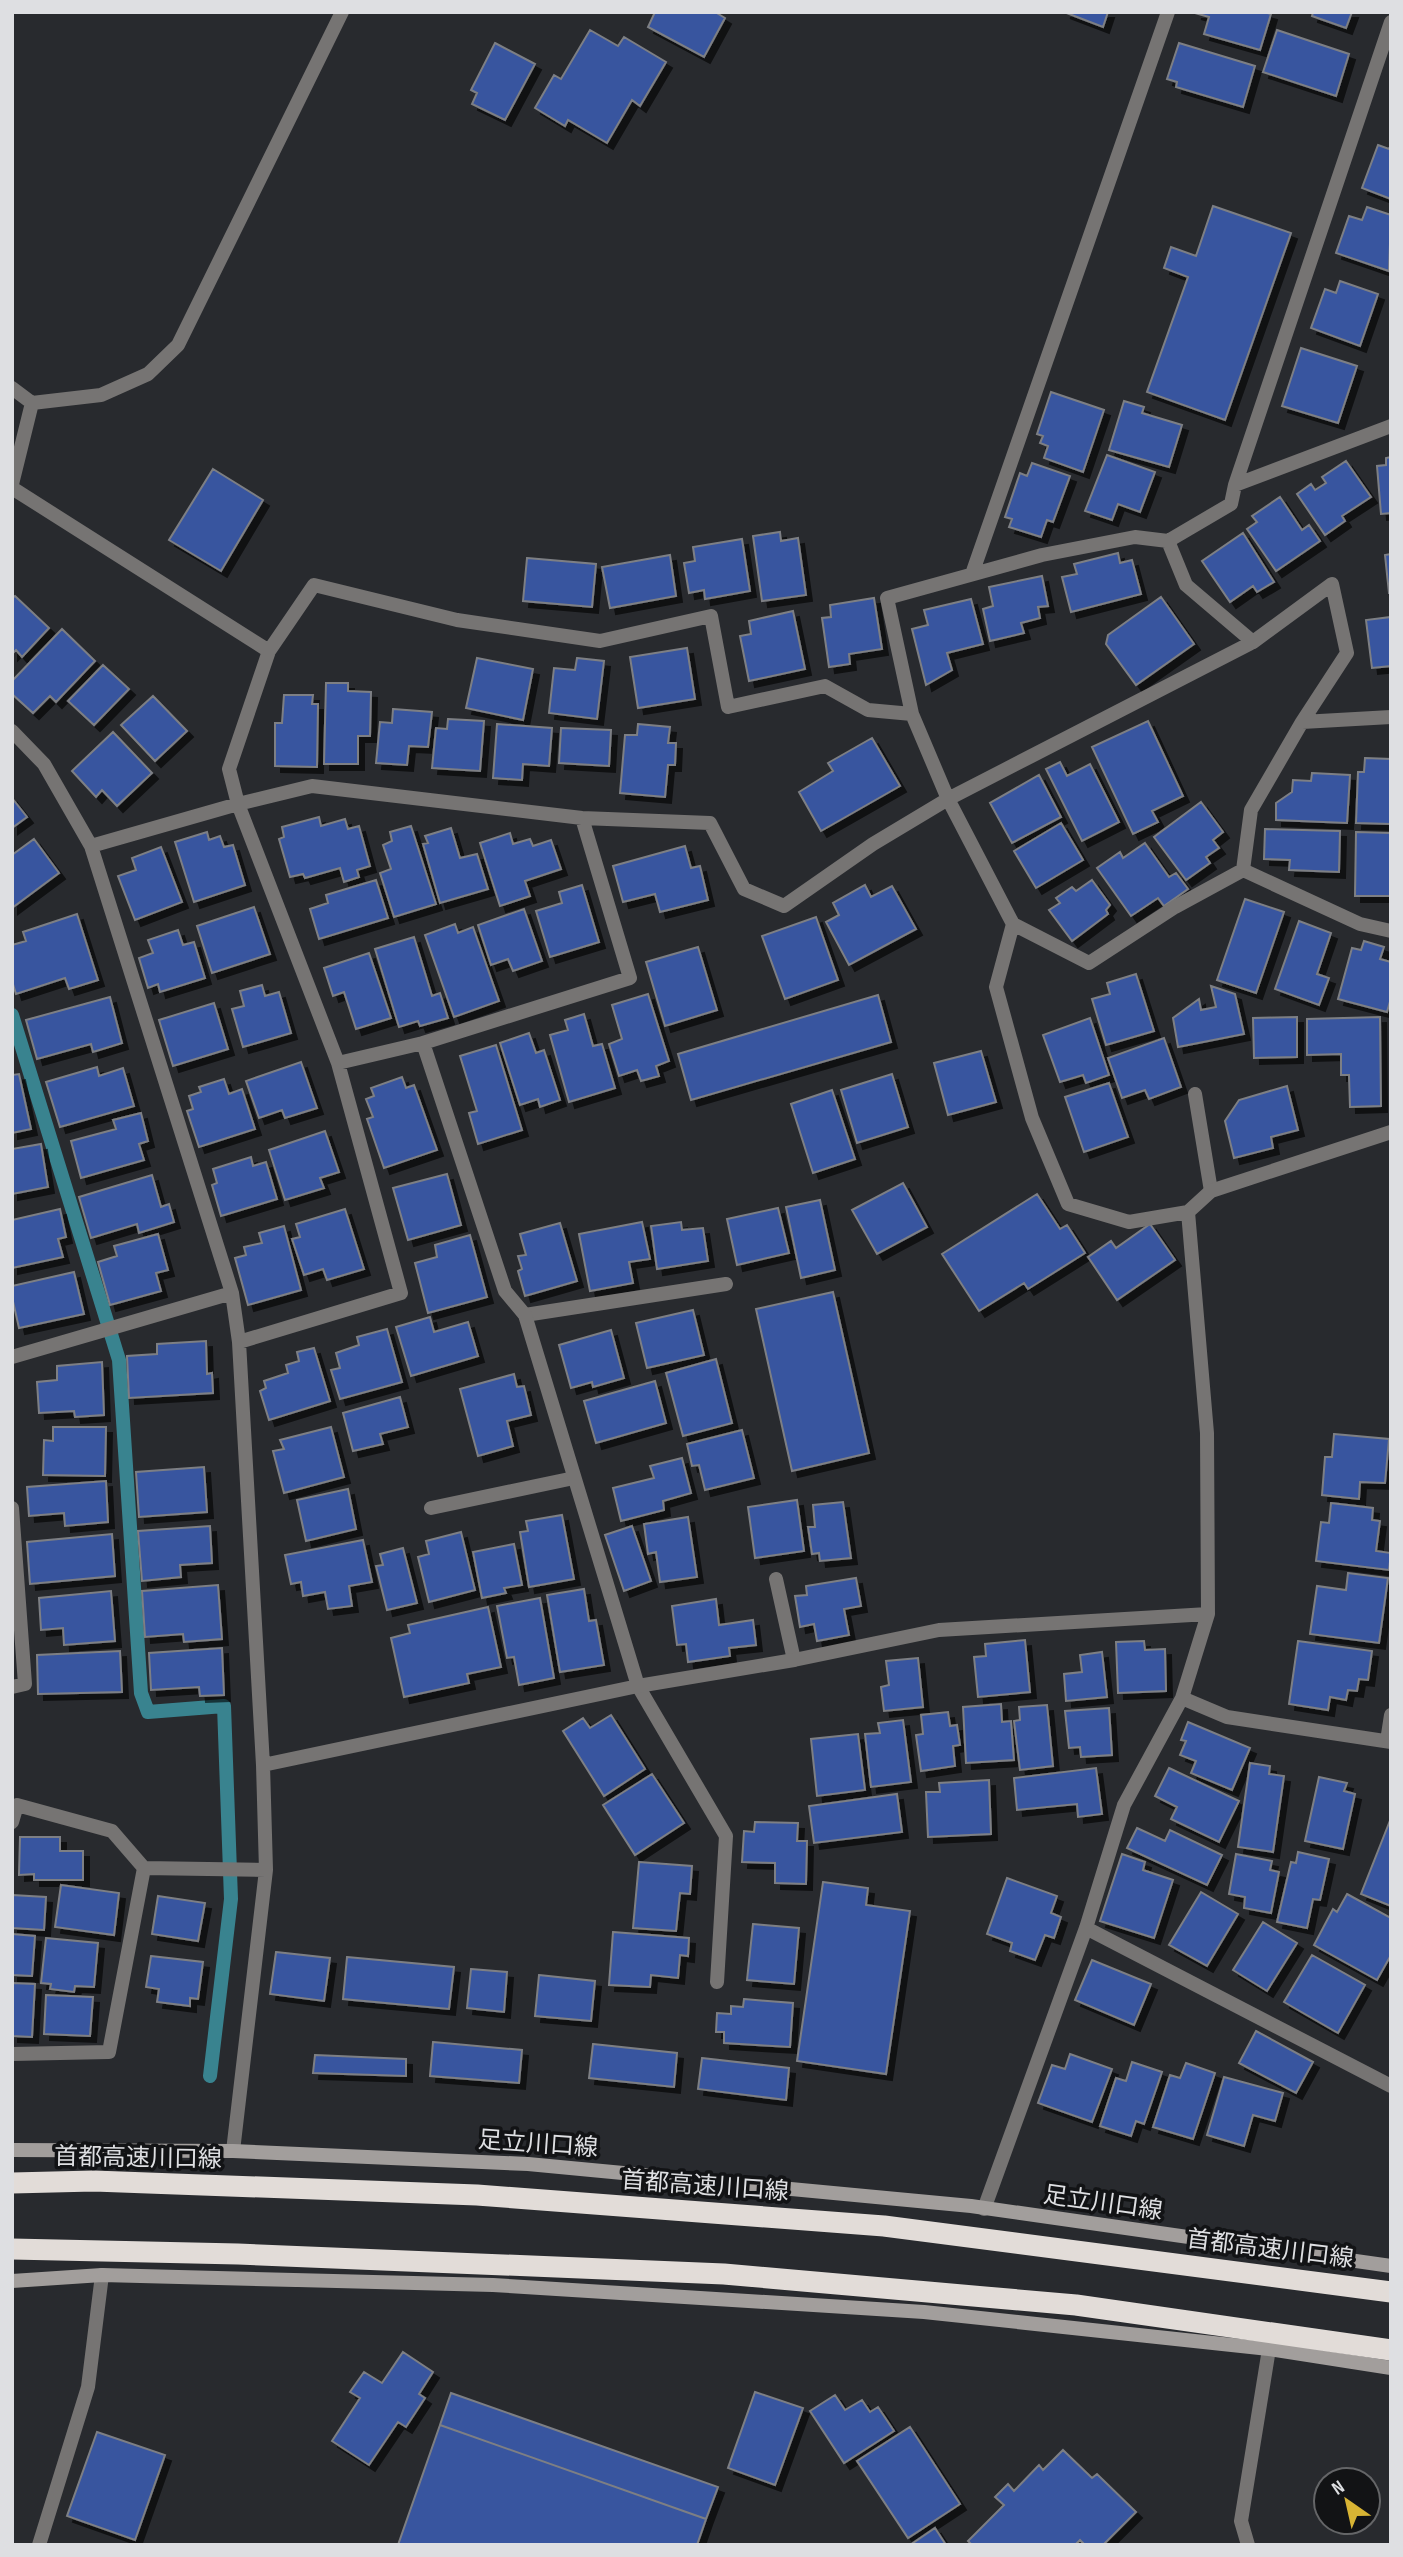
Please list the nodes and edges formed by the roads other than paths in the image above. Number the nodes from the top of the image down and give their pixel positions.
1 (342, 12) edge
2 (1168, 12) edge
3 (1391, 22) edge
4 (12, 388) edge
5 (33, 403) junction
6 (1391, 426) edge
7 (1235, 485) junction
8 (12, 486) edge
9 (1168, 541) junction
10 (972, 574) junction
11 (1253, 642) junction
12 (270, 651) junction
13 (912, 713) junction
14 (1391, 717) edge
15 (1302, 722) junction
16 (12, 732) edge
17 (948, 799) junction
18 (238, 804) junction
19 (582, 818) junction
20 (91, 846) junction
21 (1243, 870) junction
22 (1013, 924) junction
23 (1391, 931) edge
24 (423, 1043) junction
25 (338, 1063) junction
26 (1195, 1094) dead end
27 (1391, 1132) edge
28 (1211, 1191) junction
29 (1188, 1212) junction
30 (726, 1284) dead end
31 (232, 1293) junction
32 (525, 1315) junction
33 (239, 1342) junction
34 (12, 1357) edge
35 (574, 1478) junction
36 (12, 1508) edge
37 (431, 1508) dead end
38 (776, 1579) dead end
39 (1208, 1614) junction
40 (794, 1660) junction
41 (638, 1686) junction
42 (12, 1687) edge
43 (1182, 1698) junction
44 (1391, 1714) edge
45 (1389, 1742) edge
46 (262, 1765) junction
47 (15, 1802) edge
48 (12, 1822) edge
49 (144, 1868) junction
50 (266, 1870) junction
51 (1086, 1928) junction
52 (717, 1982) dead end
53 (12, 2054) edge
54 (1391, 2086) edge
55 (12, 2150) edge
56 (233, 2151) junction
57 (12, 2183) edge
58 (984, 2208) junction
59 (12, 2249) edge
60 (1391, 2266) edge
61 (103, 2275) junction
62 (12, 2281) edge
63 (1391, 2292) edge
64 (1269, 2349) junction
65 (1391, 2350) edge
66 (1391, 2368) edge
67 (39, 2545) edge
68 (1248, 2545) edge

1 - 5 street
2 - 10 street
3 - 7 street
4 - 5 street
5 - 8 street
6 - 7 street
7 - 9 street
8 - 12 street
9 - 10 street
9 - 11 street
10 - 13 street
11 - 15 street
11 - 17 street
12 - 13 street
12 - 18 street
13 - 17 street
14 - 15 street
15 - 21 street
16 - 20 street
17 - 19 street
17 - 22 street
18 - 19 street
18 - 20 street
18 - 25 street
19 - 24 street
20 - 31 street
21 - 22 street
21 - 23 street
22 - 29 street
24 - 25 street
24 - 32 street
25 - 33 street
26 - 28 street
27 - 28 street
28 - 29 street
29 - 39 street
30 - 32 street
31 - 33 street
31 - 34 street
32 - 35 street
33 - 46 street
35 - 37 street
35 - 41 street
36 - 42 street
38 - 40 street
39 - 40 street
39 - 43 street
40 - 41 street
41 - 46 street
41 - 52 street
43 - 45 street
43 - 51 street
44 - 45 street
46 - 50 street
47 - 48 street
47 - 49 street
49 - 50 street
49 - 53 street
50 - 56 street
51 - 54 street
51 - 58 street
55 - 56 main road, 足立川口線
56 - 58 main road, 足立川口線
57 - 63 highway, 首都高速川口線
58 - 60 main road, 足立川口線
59 - 65 highway
61 - 62 main road
61 - 64 main road
61 - 67 street
64 - 66 main road
64 - 68 street

